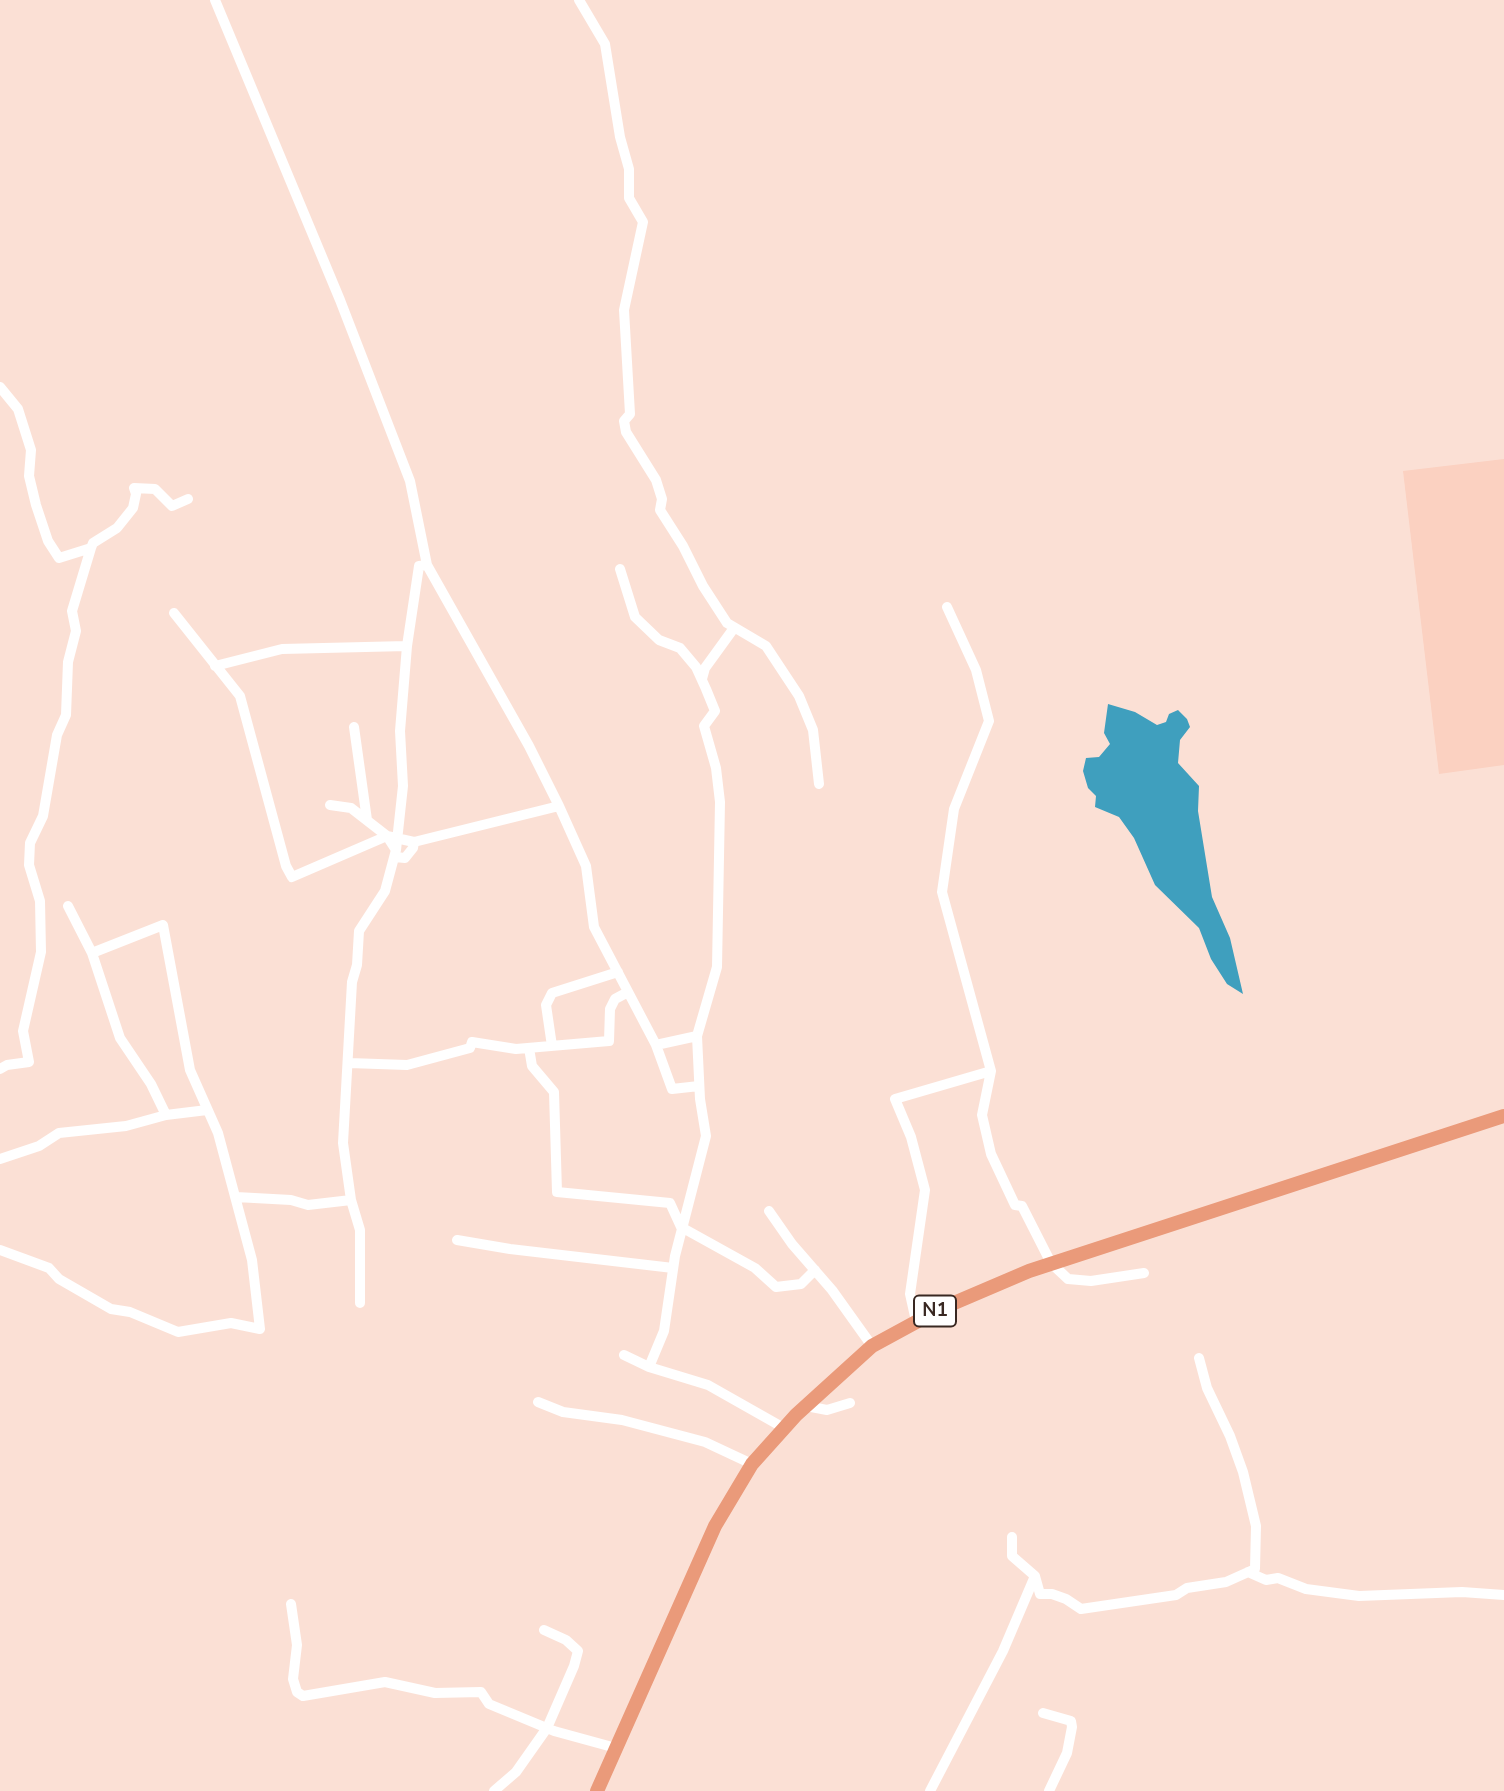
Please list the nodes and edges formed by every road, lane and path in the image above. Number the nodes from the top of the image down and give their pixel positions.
1 (215, 0) edge
2 (579, 0) edge
3 (0, 387) edge
4 (188, 499) dead end
5 (91, 548) junction
6 (426, 565) junction
7 (620, 569) dead end
8 (947, 607) dead end
9 (174, 613) dead end
10 (734, 628) junction
11 (407, 646) junction
12 (215, 666) junction
13 (702, 679) junction
14 (354, 727) dead end
15 (819, 784) dead end
16 (330, 805) dead end
17 (559, 806) junction
18 (367, 820) junction
19 (414, 842) junction
20 (394, 846) junction
21 (68, 906) dead end
22 (92, 953) junction
23 (618, 971) junction
24 (628, 992) junction
25 (697, 1036) junction
26 (656, 1045) junction
27 (552, 1046) junction
28 (529, 1048) junction
29 (349, 1063) junction
30 (0, 1069) edge
31 (991, 1070) junction
32 (699, 1086) junction
33 (207, 1110) junction
34 (166, 1115) junction
35 (1504, 1115) edge
36 (0, 1159) edge
37 (236, 1197) junction
38 (351, 1200) junction
39 (769, 1211) dead end
40 (681, 1227) junction
41 (457, 1240) dead end
42 (0, 1250) edge
43 (1051, 1263) junction
44 (673, 1268) junction
45 (815, 1270) junction
46 (1144, 1273) dead end
47 (360, 1303) dead end
48 (916, 1321) junction
49 (872, 1346) junction
50 (624, 1355) dead end
51 (1199, 1358) dead end
52 (649, 1367) junction
53 (538, 1402) dead end
54 (850, 1403) dead end
55 (806, 1406) junction
56 (784, 1428) junction
57 (752, 1464) junction
58 (1012, 1537) dead end
59 (1248, 1572) junction
60 (1035, 1576) junction
61 (1504, 1595) edge
62 (291, 1604) dead end
63 (544, 1630) dead end
64 (1043, 1713) dead end
65 (547, 1727) junction
66 (616, 1748) junction
67 (494, 1791) edge
68 (597, 1791) edge
69 (930, 1791) edge
70 (1049, 1791) edge

1 - 6 street
2 - 10 street
3 - 5 street
4 - 5 street
5 - 30 street
6 - 11 street
6 - 17 street
7 - 13 street
8 - 31 street
9 - 12 street
10 - 13 street
10 - 15 street
11 - 12 street
11 - 20 street
12 - 20 street
13 - 25 street
14 - 18 street
16 - 18 street
17 - 19 street
17 - 23 street
18 - 20 street
19 - 20 street
19 - 20 street
20 - 29 street
21 - 22 street
22 - 33 street
22 - 34 street
23 - 24 street
23 - 27 street
24 - 26 street
24 - 27 street
25 - 26 street
25 - 32 street
26 - 32 street
27 - 28 street
28 - 29 street
28 - 40 street
29 - 38 street
31 - 43 street
31 - 48 street
32 - 40 street
33 - 34 street
33 - 37 street
34 - 36 street
35 - 43 highway, N1
37 - 38 street
37 - 42 street
38 - 47 street
39 - 45 street
40 - 44 street
40 - 45 street
41 - 44 street
43 - 46 street
43 - 48 highway, N1
44 - 52 street
45 - 49 street
48 - 49 highway, N1
49 - 55 highway, N1
50 - 52 street
51 - 59 street
52 - 56 street
53 - 57 street
54 - 55 street
55 - 56 highway, N1
56 - 57 highway, N1
57 - 66 highway, N1
58 - 60 street
59 - 60 street
59 - 61 street
60 - 69 street
62 - 65 street
63 - 65 street
64 - 70 street
65 - 66 street
65 - 67 street
66 - 68 highway, N1

